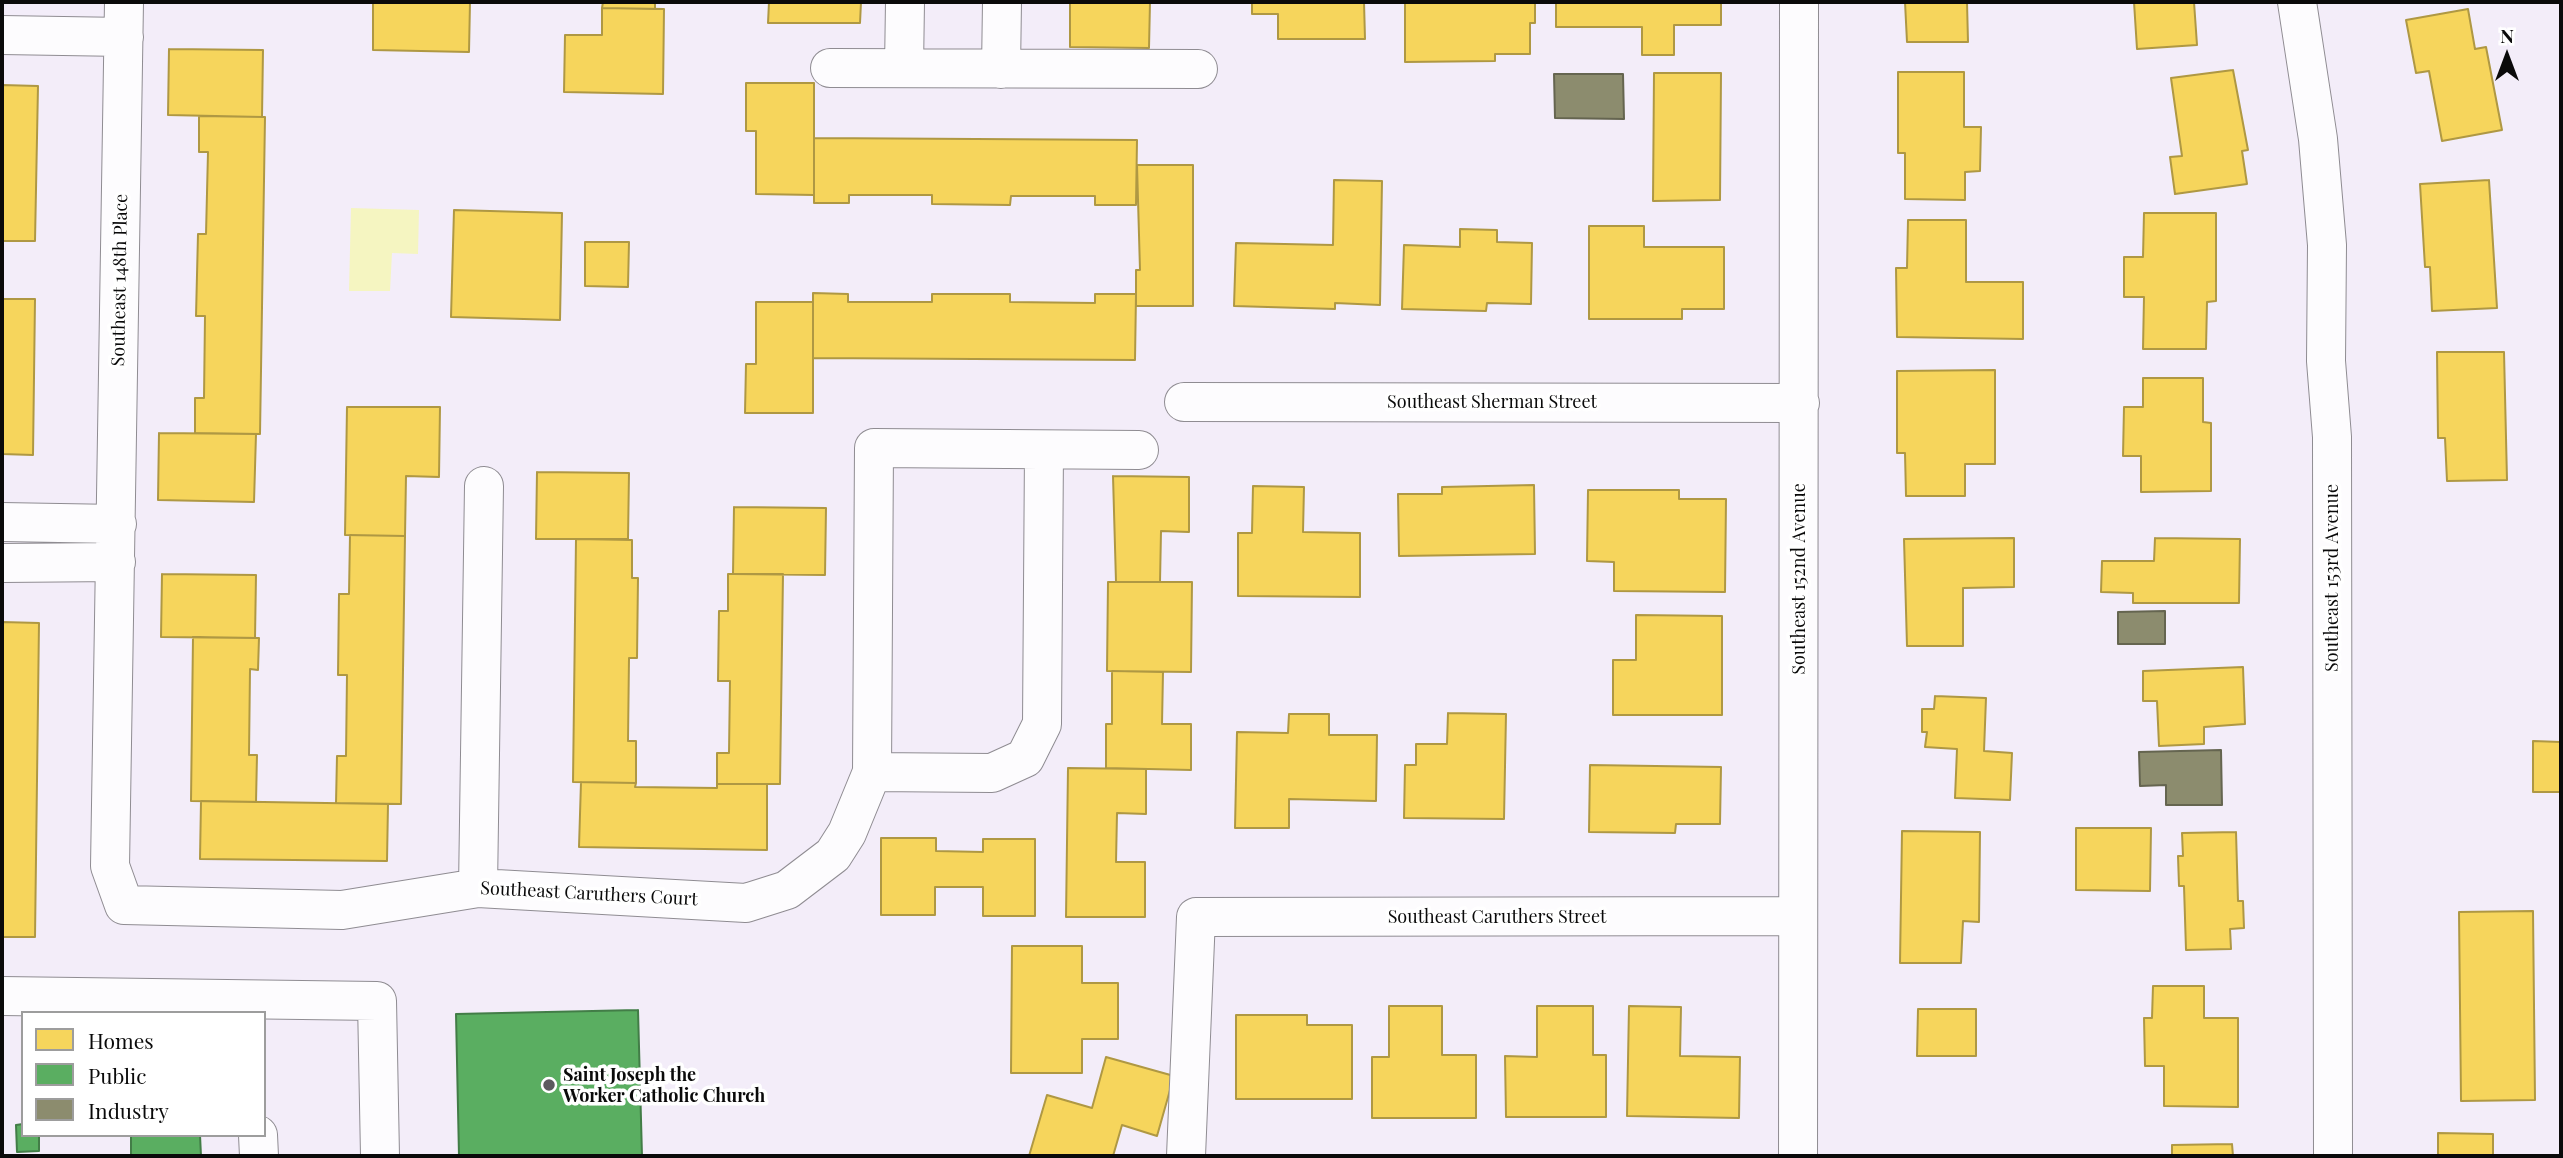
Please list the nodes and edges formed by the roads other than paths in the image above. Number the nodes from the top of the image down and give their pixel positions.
1 (905, 2) edge
2 (1002, 2) edge
3 (1799, 2) edge
4 (2297, 2) edge
5 (124, 19) edge
6 (2, 35) edge
7 (830, 68) dead end
8 (904, 68) junction
9 (1001, 69) junction
10 (1198, 69) dead end
11 (1184, 402) dead end
12 (1800, 403) junction
13 (1044, 450) junction
14 (1139, 450) dead end
15 (484, 486) dead end
16 (2, 522) edge
17 (117, 524) junction
18 (116, 562) junction
19 (2, 563) edge
20 (872, 772) junction
21 (478, 888) junction
22 (1798, 916) junction
23 (2, 996) edge
24 (252, 1006) edge
25 (258, 1137) edge
26 (259, 1156) edge
27 (380, 1156) edge
28 (1186, 1156) edge
29 (1798, 1156) edge
30 (2333, 1156) edge

1 - 8 street
2 - 9 street
3 - 12 street, Southeast 152nd Avenue
4 - 30 street, Southeast 153rd Avenue
5 - 6 street
5 - 17 street, Southeast 148th Place
7 - 8 street
8 - 9 street
9 - 10 street
11 - 12 street, Southeast Sherman Street
12 - 22 street, Southeast 152nd Avenue
13 - 14 street
13 - 20 street
13 - 20 street
15 - 21 street
16 - 17 street
17 - 18 street, Southeast Caruthers Court
18 - 19 street
18 - 21 street, Southeast Caruthers Court
20 - 21 street, Southeast Caruthers Court
22 - 28 street, Southeast Caruthers Street
22 - 29 street, Southeast 152nd Avenue
23 - 24 street
24 - 27 street
25 - 26 street

